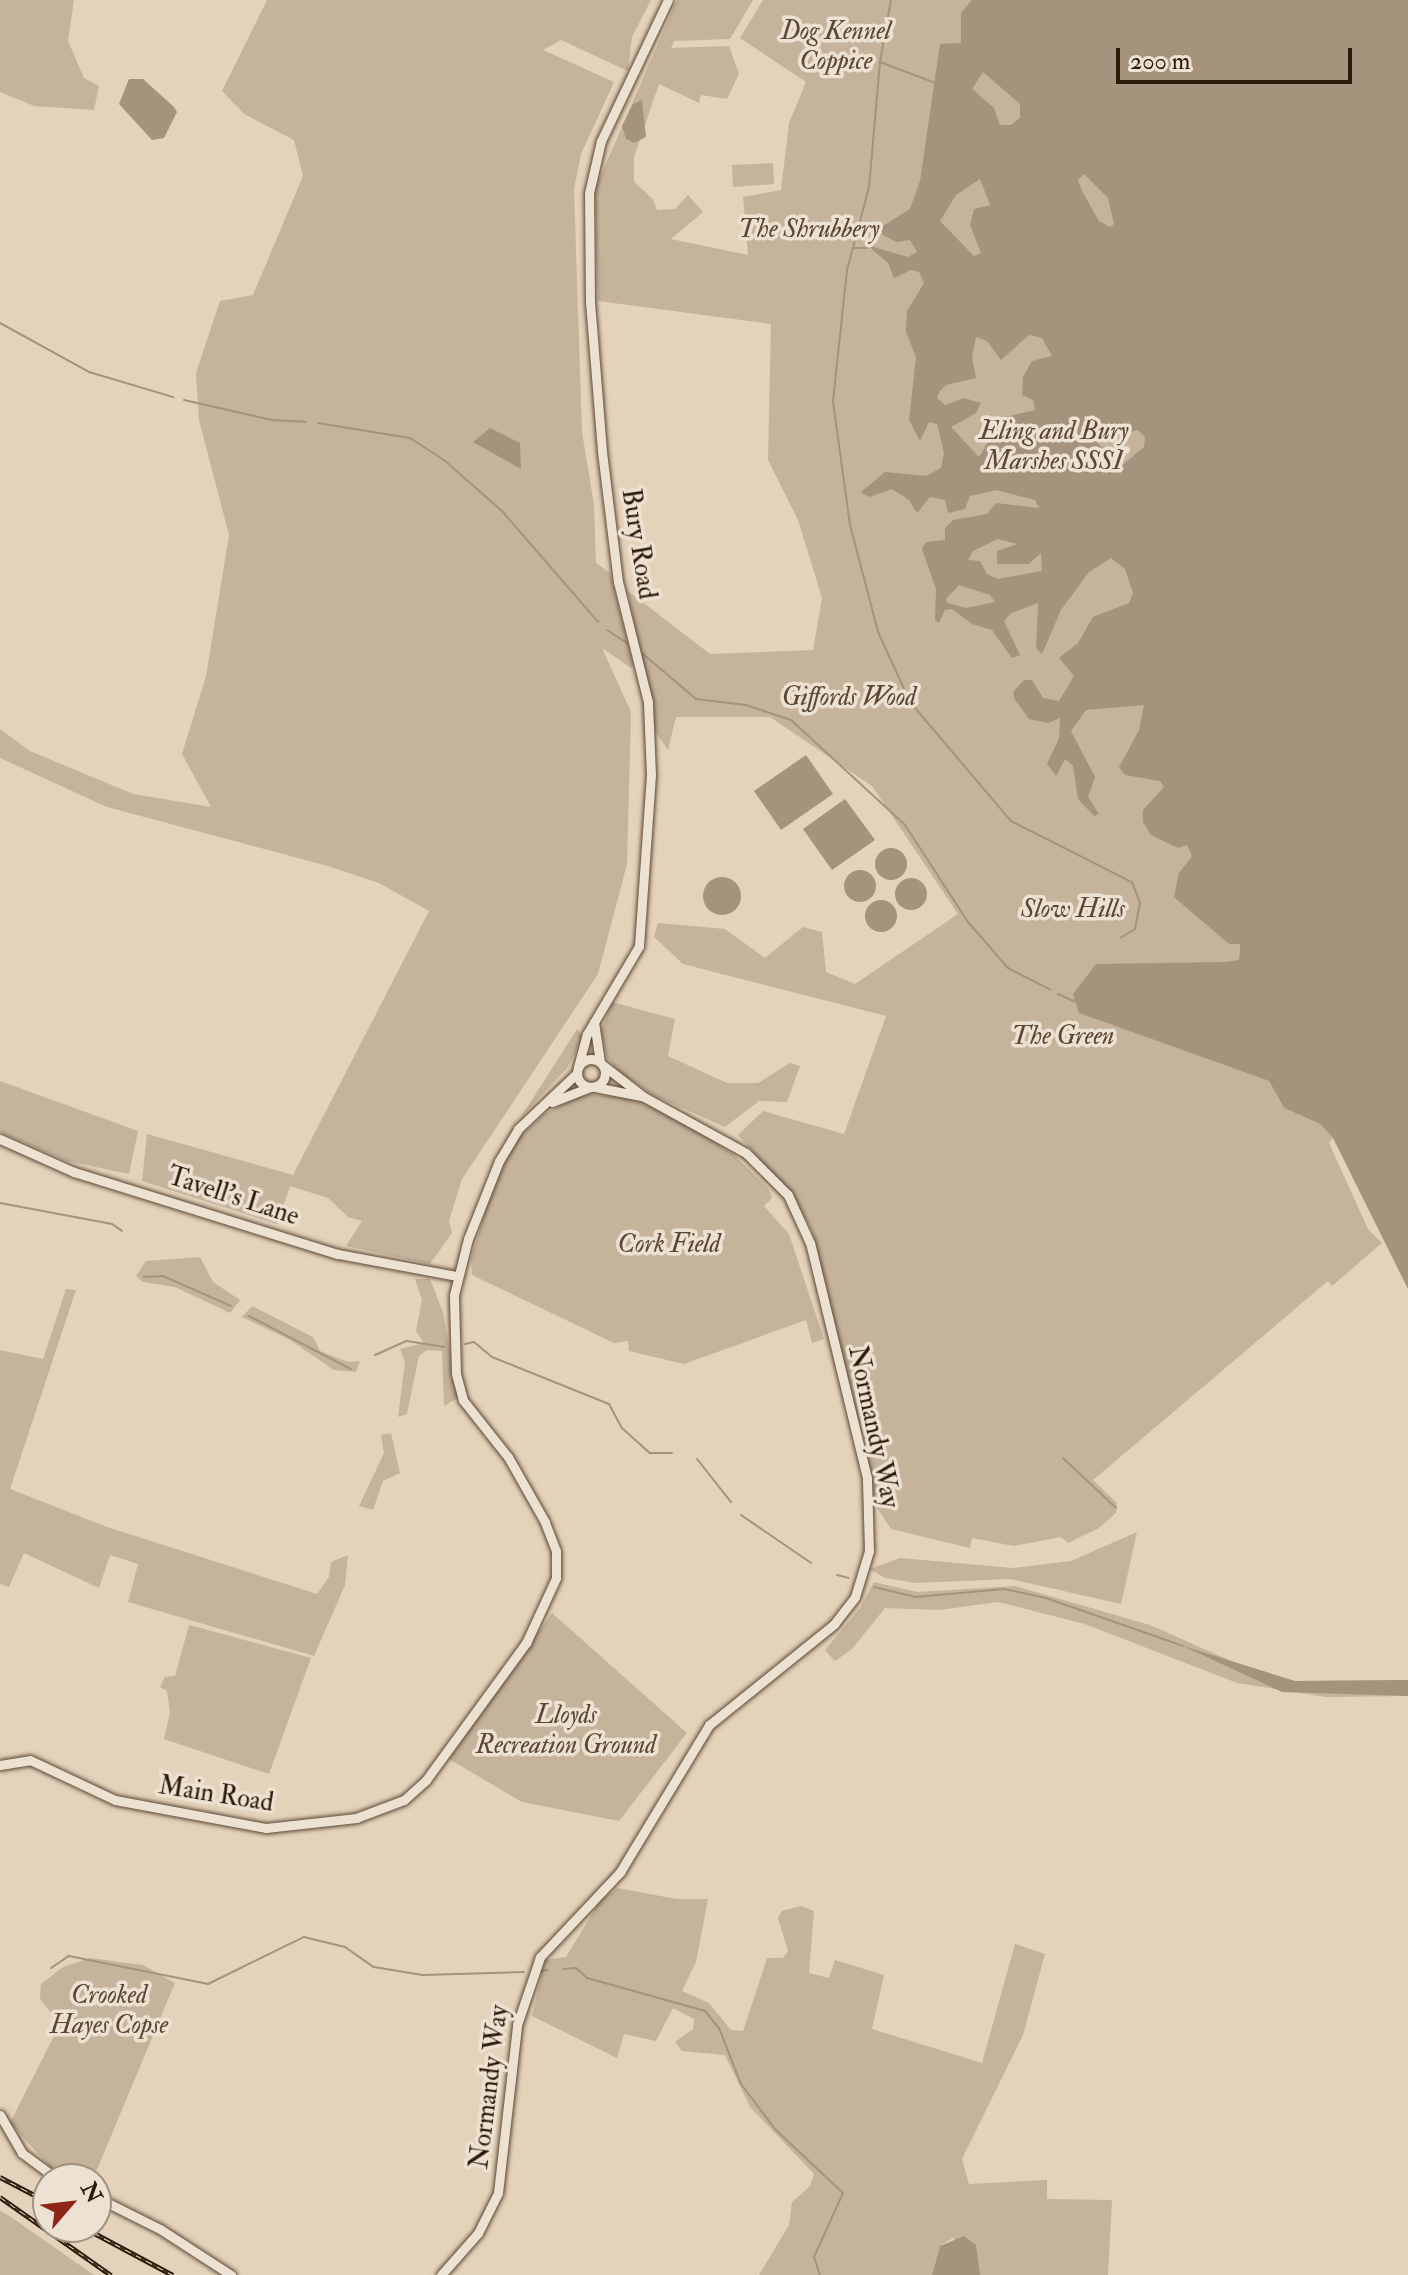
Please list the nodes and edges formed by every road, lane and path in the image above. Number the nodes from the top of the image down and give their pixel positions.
1 (668, 0) edge
2 (594, 1022) junction
3 (602, 1064) junction
4 (577, 1070) junction
5 (592, 1087) junction
6 (644, 1097) junction
7 (551, 1103) junction
8 (0, 1139) edge
9 (457, 1276) junction
10 (0, 1765) edge
11 (0, 2115) edge
12 (35, 2163) edge
13 (112, 2205) edge
14 (231, 2275) edge
15 (441, 2275) edge

1 - 2 street, Bury Road
2 - 3 street
2 - 4 street, Bury Road
3 - 4 street
3 - 5 street
3 - 6 street, Normandy Way
4 - 5 street
4 - 7 street
5 - 6 street, Normandy Way
5 - 7 street
6 - 15 street, Normandy Way
7 - 9 street, Main Road
8 - 9 street, Tavell's Lane
9 - 10 street, Main Road
11 - 12 street
13 - 14 street

